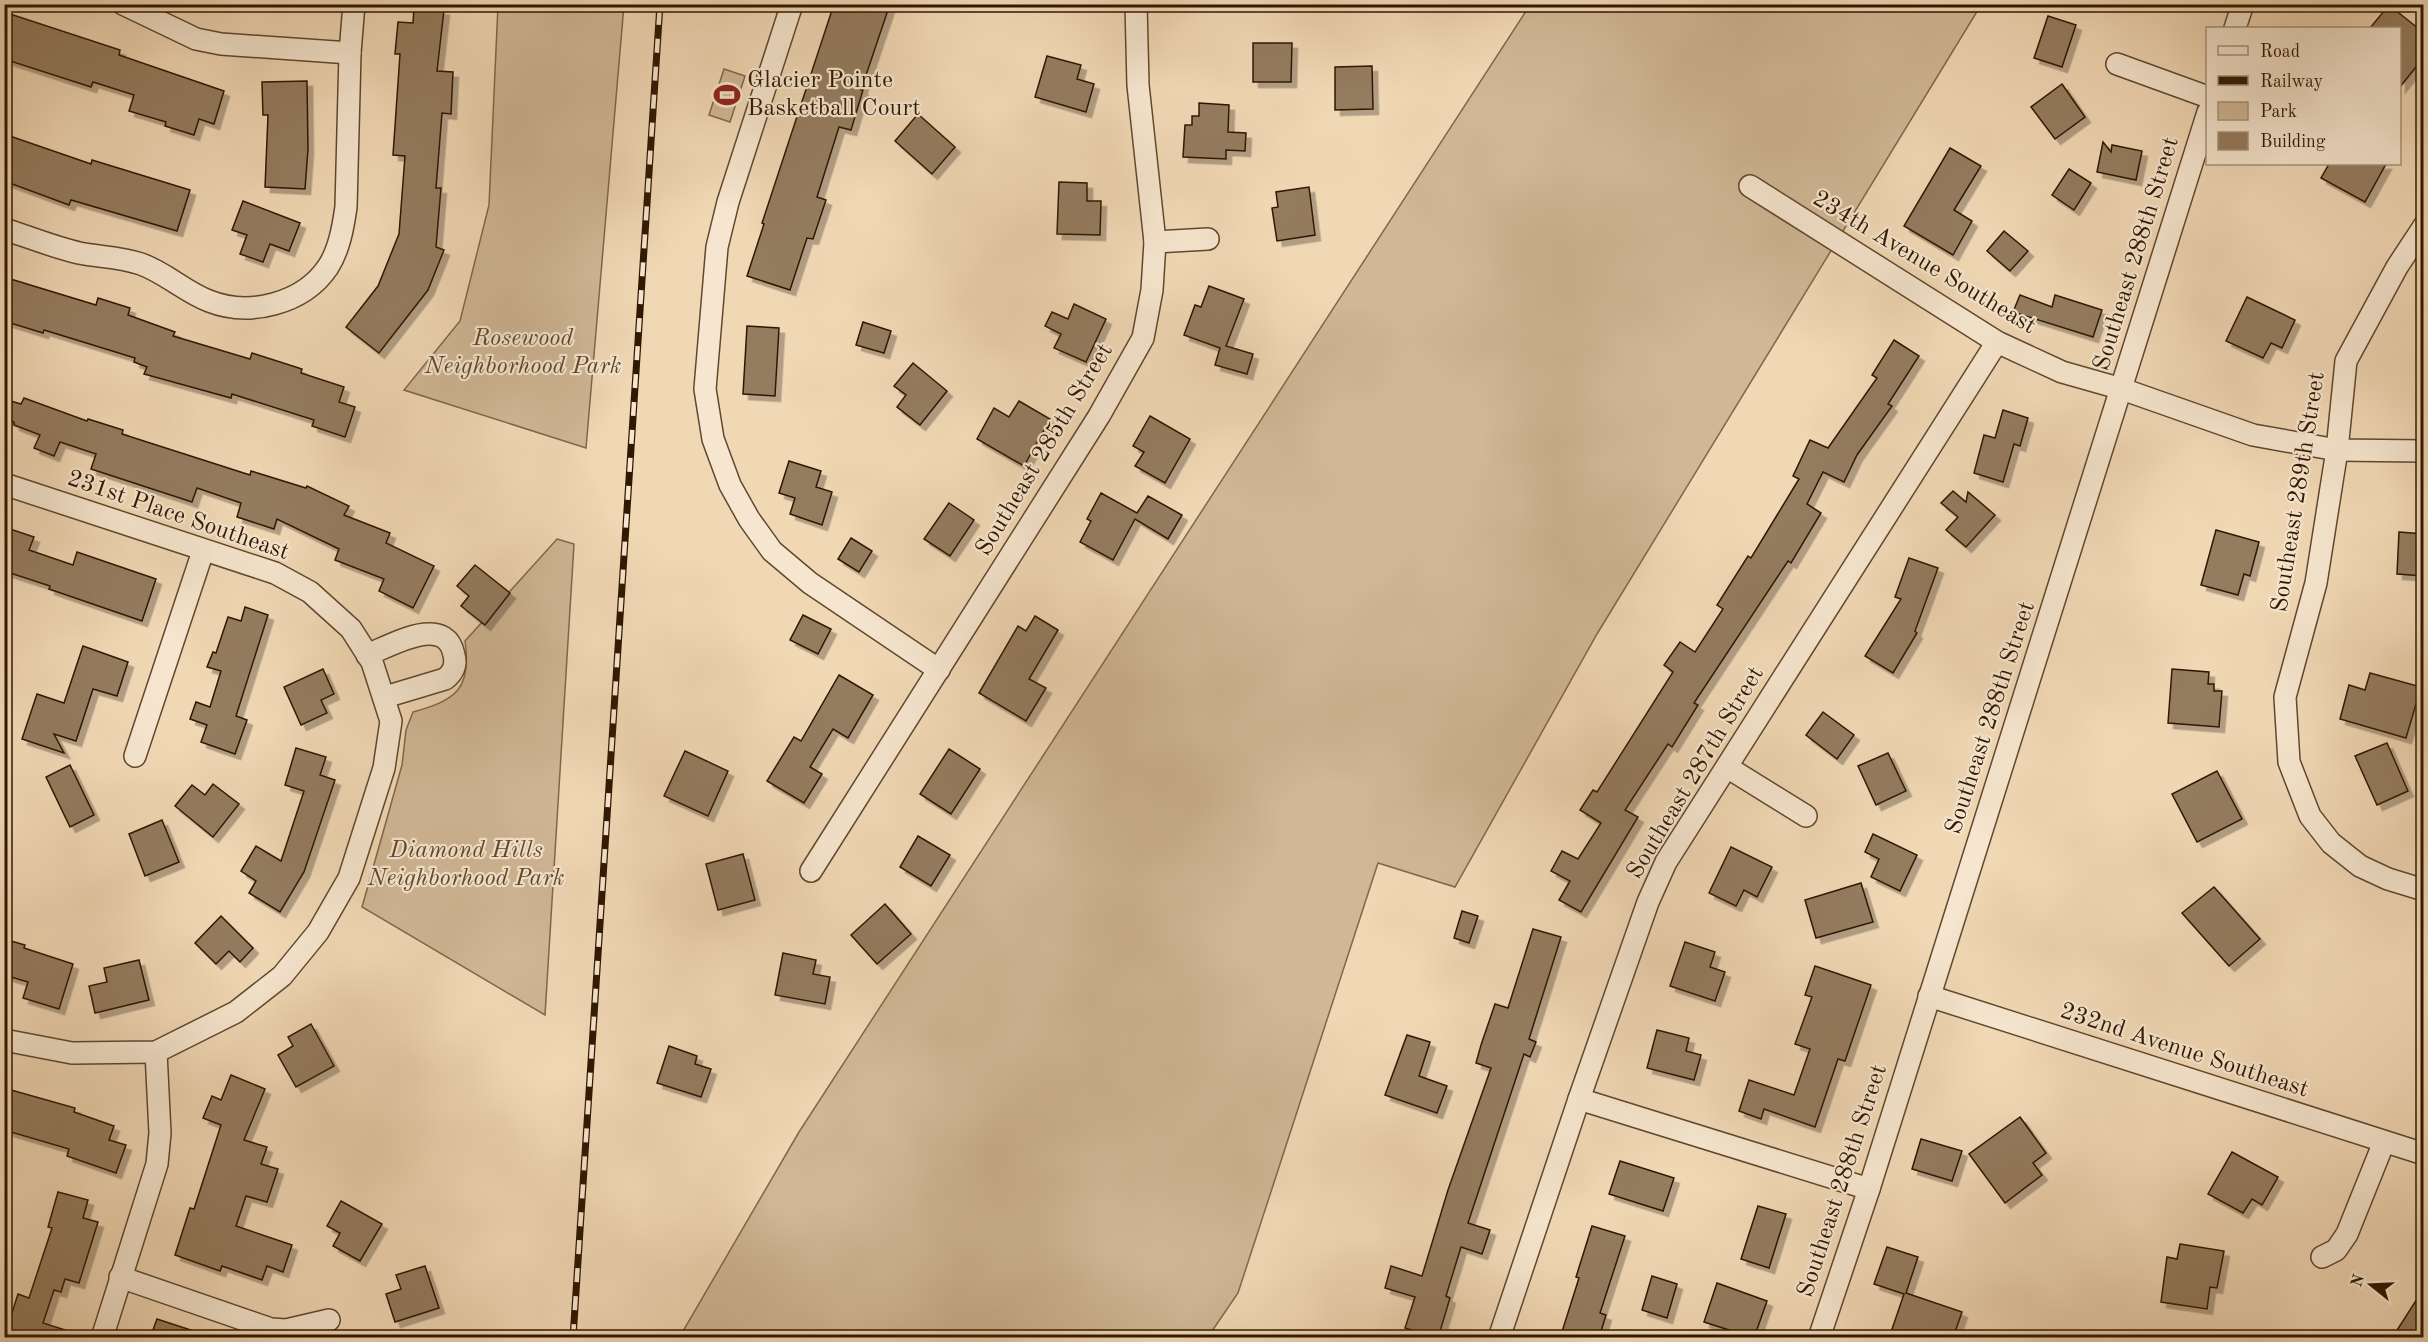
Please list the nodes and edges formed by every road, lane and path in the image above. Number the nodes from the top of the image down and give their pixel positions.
1 (123, 4) edge
2 (354, 4) edge
3 (792, 4) edge
4 (1136, 4) edge
5 (2243, 4) edge
6 (2235, 27) edge
7 (350, 53) junction
8 (2117, 64) dead end
9 (2206, 96) edge
10 (2206, 118) edge
11 (1750, 186) dead end
12 (2424, 226) edge
13 (4, 229) edge
14 (1208, 239) dead end
15 (1155, 242) junction
16 (1997, 342) junction
17 (2122, 389) junction
18 (2337, 450) junction
19 (2424, 451) edge
20 (4, 484) edge
21 (203, 551) junction
22 (368, 655) junction
23 (939, 670) junction
24 (385, 697) junction
25 (135, 756) dead end
26 (1727, 767) junction
27 (1806, 816) dead end
28 (811, 871) dead end
29 (2424, 890) edge
30 (1929, 996) junction
31 (4, 1040) edge
32 (156, 1052) junction
33 (1579, 1099) junction
34 (2384, 1142) junction
35 (2424, 1154) edge
36 (1869, 1189) junction
37 (2322, 1257) dead end
38 (120, 1278) junction
39 (329, 1320) dead end
40 (102, 1338) edge
41 (1499, 1338) edge
42 (1819, 1338) edge

1 - 7 street
2 - 7 street
3 - 23 street
4 - 15 street, Southeast 285th Street
5 - 6 street
7 - 13 street
8 - 9 street
10 - 17 street, Southeast 288th Street
11 - 16 street, 234th Avenue Southeast
12 - 18 street, Southeast 289th Street
14 - 15 street
15 - 23 street, Southeast 285th Street
16 - 17 street, 234th Avenue Southeast
16 - 26 street, Southeast 287th Street
17 - 18 street, 234th Avenue Southeast
17 - 30 street, Southeast 288th Street
18 - 19 street, 234th Avenue Southeast
18 - 29 street, Southeast 289th Street
20 - 21 street, 231st Place Southeast
21 - 22 street, 231st Place Southeast
21 - 25 street
22 - 24 street, 231st Place Southeast
22 - 24 street
23 - 28 street, Southeast 285th Street
24 - 32 street, 231st Place Southeast
26 - 27 street
26 - 33 street, Southeast 287th Street
30 - 34 street, 232nd Avenue Southeast
30 - 36 street, Southeast 288th Street
31 - 32 street
32 - 38 street
33 - 36 street
33 - 41 street, Southeast 287th Street
34 - 35 street, 232nd Avenue Southeast
34 - 37 street
36 - 42 street, Southeast 288th Street
38 - 39 street
38 - 40 street

